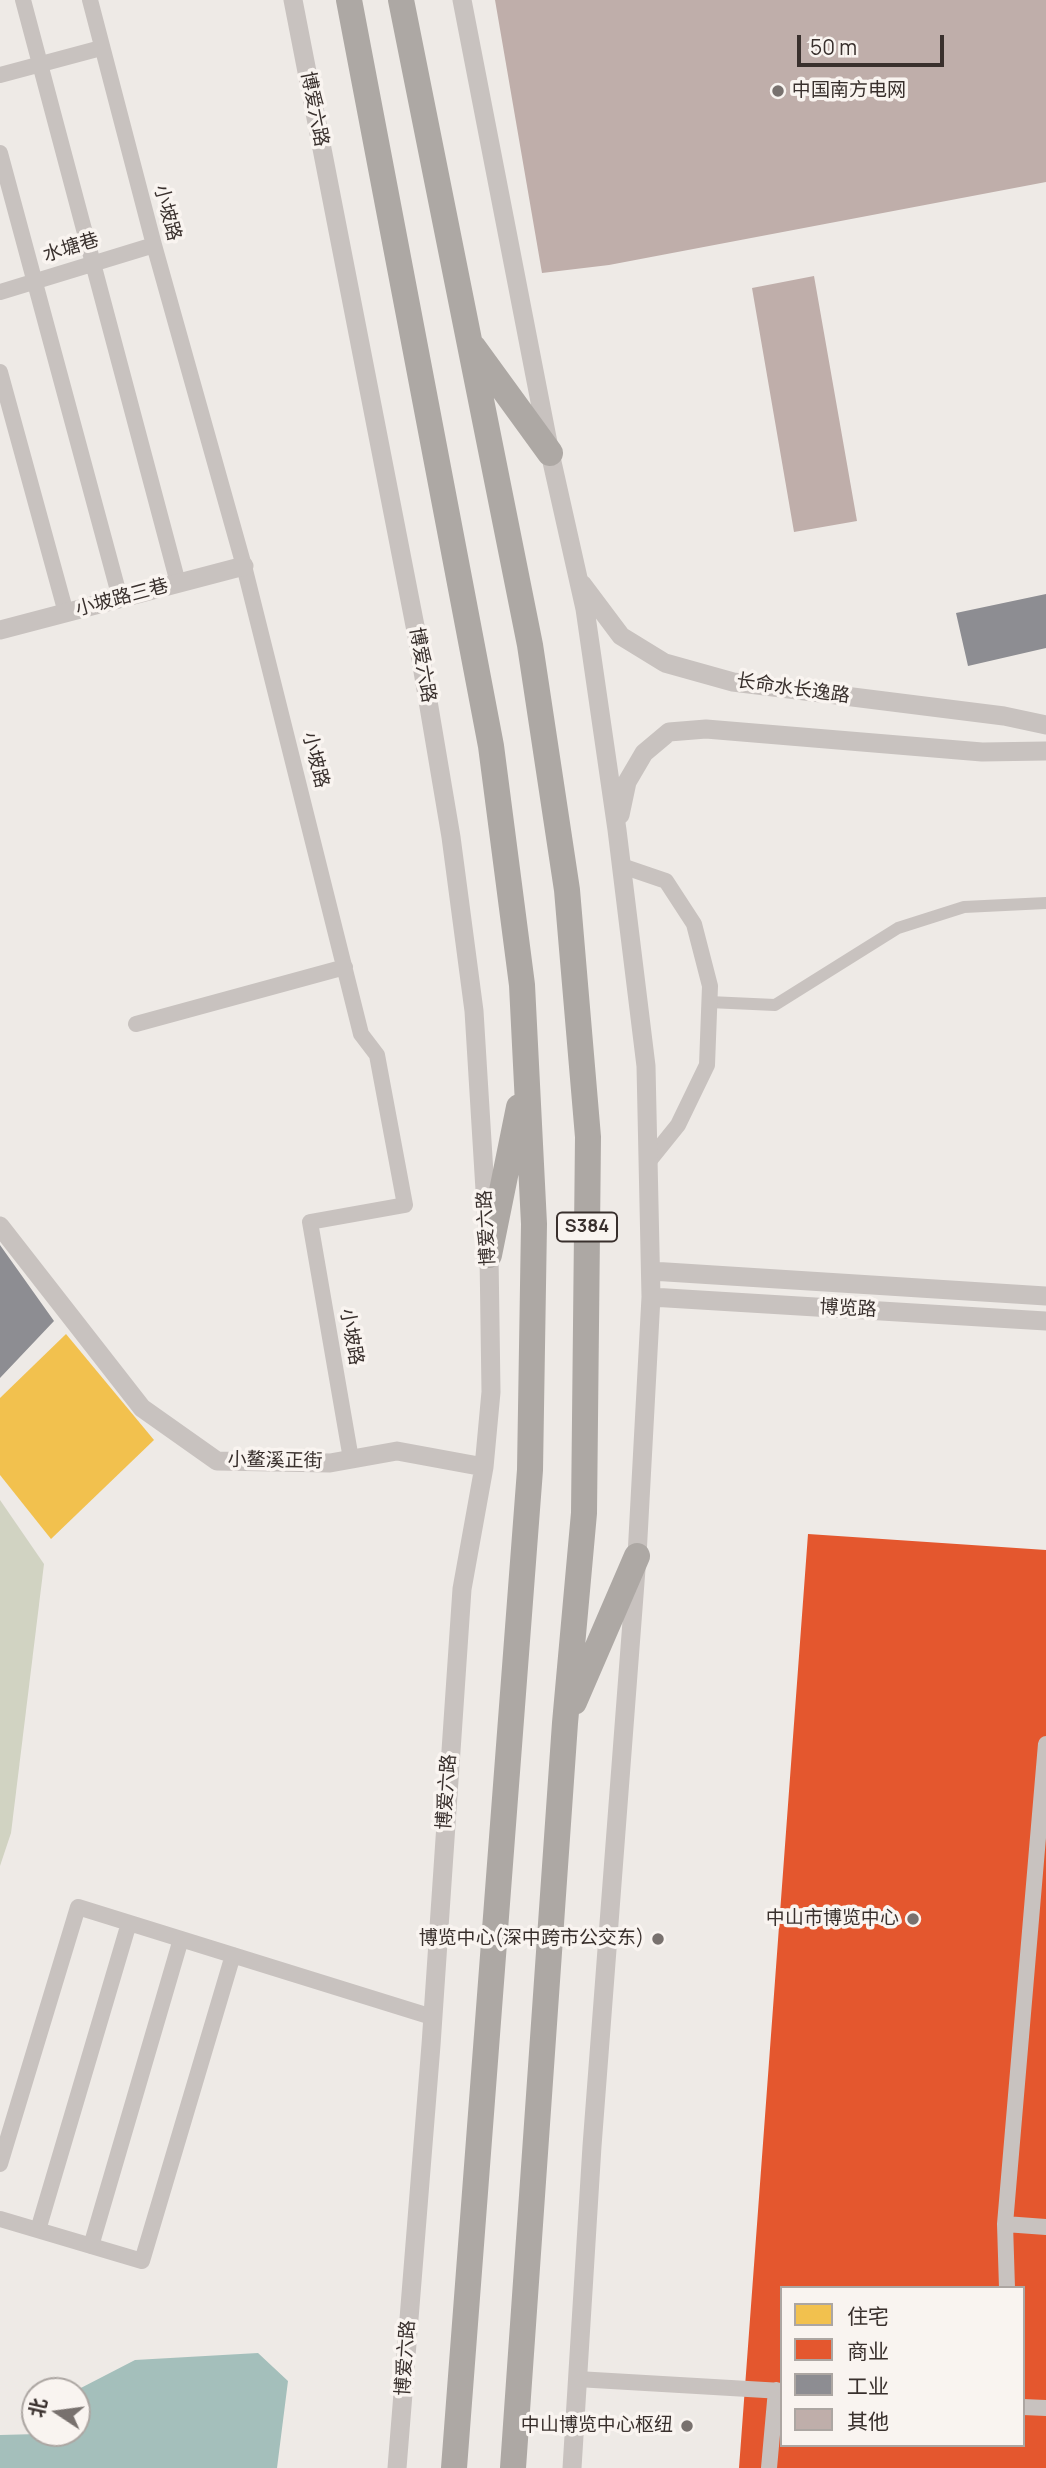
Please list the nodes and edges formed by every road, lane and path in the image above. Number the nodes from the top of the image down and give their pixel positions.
1 (23, 0) edge
2 (90, 0) edge
3 (293, 0) edge
4 (349, 0) edge
5 (401, 0) edge
6 (461, 0) edge
7 (101, 48) junction
8 (40, 64) junction
9 (0, 75) edge
10 (0, 153) edge
11 (154, 245) junction
12 (93, 263) junction
13 (34, 280) junction
14 (0, 292) edge
15 (467, 340) junction
16 (0, 372) edge
17 (550, 453) junction
18 (244, 566) junction
19 (578, 578) junction
20 (178, 583) junction
21 (120, 598) junction
22 (66, 612) junction
23 (0, 630) edge
24 (1046, 725) edge
25 (1046, 751) edge
26 (617, 830) junction
27 (622, 866) junction
28 (1046, 903) edge
29 (345, 967) junction
30 (709, 1002) junction
31 (136, 1024) dead end
32 (527, 1071) junction
33 (649, 1161) junction
34 (0, 1226) edge
35 (489, 1255) junction
36 (652, 1271) junction
37 (1046, 1296) edge
38 (651, 1297) junction
39 (1046, 1321) edge
40 (351, 1459) junction
41 (484, 1467) junction
42 (637, 1556) junction
43 (565, 1723) junction
44 (1046, 1744) edge
45 (129, 1923) junction
46 (181, 1940) junction
47 (233, 1955) junction
48 (432, 2017) junction
49 (0, 2164) edge
50 (0, 2219) edge
51 (1005, 2224) junction
52 (1046, 2227) edge
53 (38, 2230) junction
54 (91, 2246) junction
55 (1007, 2286) edge
56 (578, 2379) junction
57 (779, 2390) edge
58 (1025, 2407) edge
59 (1046, 2408) edge
60 (397, 2468) edge
61 (454, 2468) edge
62 (513, 2468) edge
63 (572, 2468) edge
64 (769, 2468) edge

1 - 8 street
2 - 7 street, 小坡路
3 - 35 street, 博爱六路
4 - 32 highway, S384
5 - 15 highway, S384
6 - 17 street
7 - 8 street
7 - 11 street, 小坡路
8 - 9 street
8 - 12 street
10 - 13 street
11 - 12 street, 水塘巷
11 - 18 street, 小坡路
12 - 13 street, 水塘巷
12 - 20 street
13 - 14 street, 水塘巷
13 - 21 street
15 - 17 highway
15 - 43 highway, S384
16 - 22 street
17 - 19 street
18 - 20 street, 小坡路三巷
18 - 29 street, 小坡路
19 - 24 street, 长命水长逸路
19 - 26 street
20 - 21 street, 小坡路三巷
21 - 22 street, 小坡路三巷
22 - 23 street, 小坡路三巷
25 - 26 street
26 - 27 street
27 - 30 street
27 - 33 street
28 - 30 street
29 - 31 street
29 - 40 street, 小坡路
30 - 33 street
32 - 35 highway
32 - 61 highway, S384
33 - 36 street
34 - 40 street, 小鳌溪正街
35 - 41 street, 博爱六路
36 - 37 street, 博览路
36 - 38 street
38 - 39 street, 博览路
38 - 42 street
40 - 41 street, 小鳌溪正街
41 - 48 street, 博爱六路
42 - 43 highway
42 - 56 street
43 - 62 highway, S384
44 - 51 street
45 - 46 street
45 - 49 street
45 - 53 street
46 - 47 street
46 - 54 street
47 - 48 street
47 - 54 street
48 - 60 street, 博爱六路
50 - 53 street
51 - 52 street
51 - 55 street
53 - 54 street
56 - 57 street
56 - 63 street
57 - 64 street
58 - 59 street

